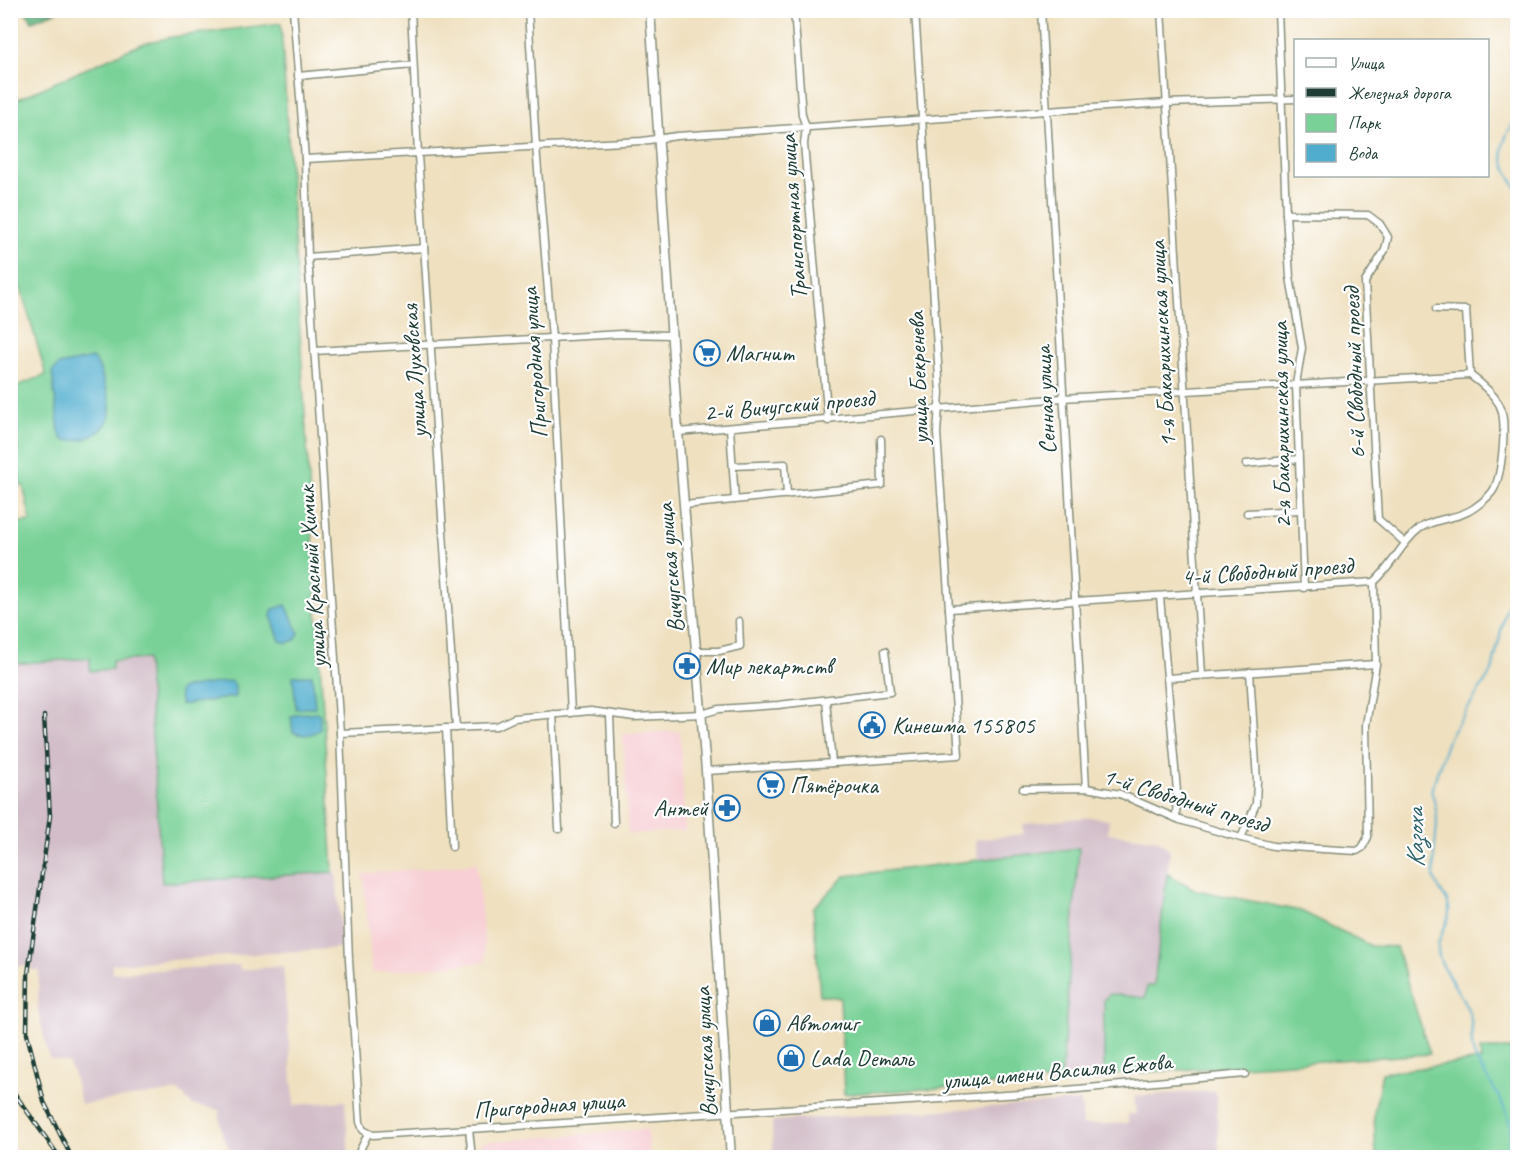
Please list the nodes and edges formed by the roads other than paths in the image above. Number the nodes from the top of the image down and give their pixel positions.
1 (293, 10) edge
2 (411, 10) edge
3 (528, 10) edge
4 (650, 10) edge
5 (794, 10) edge
6 (915, 10) edge
7 (1041, 10) edge
8 (1161, 10) edge
9 (1278, 10) edge
10 (412, 65) junction
11 (298, 76) junction
12 (1294, 99) edge
13 (1281, 100) junction
14 (1166, 103) junction
15 (1046, 111) junction
16 (924, 120) junction
17 (806, 126) junction
18 (659, 138) junction
19 (536, 146) junction
20 (418, 155) junction
21 (305, 159) junction
22 (1286, 214) junction
23 (424, 248) junction
24 (308, 256) junction
25 (1436, 309) dead end
26 (672, 334) junction
27 (552, 339) junction
28 (430, 347) junction
29 (314, 351) junction
30 (1470, 375) junction
31 (1370, 380) junction
32 (1296, 384) junction
33 (1182, 390) junction
34 (1062, 398) junction
35 (938, 411) junction
36 (828, 421) junction
37 (730, 428) junction
38 (678, 432) junction
39 (881, 439) dead end
40 (1298, 459) junction
41 (1246, 464) dead end
42 (733, 466) junction
43 (787, 495) junction
44 (735, 500) junction
45 (684, 505) junction
46 (1300, 510) junction
47 (1247, 513) dead end
48 (1404, 543) junction
49 (1374, 582) junction
50 (1304, 588) junction
51 (1196, 594) junction
52 (1160, 597) junction
53 (1076, 602) junction
54 (949, 609) junction
55 (739, 621) dead end
56 (697, 651) junction
57 (885, 651) dead end
58 (1376, 664) junction
59 (1250, 672) junction
60 (1202, 675) junction
61 (1167, 678) junction
62 (826, 700) junction
63 (571, 713) junction
64 (553, 714) junction
65 (610, 714) junction
66 (702, 714) junction
67 (447, 728) junction
68 (456, 728) junction
69 (340, 733) junction
70 (832, 763) junction
71 (706, 771) junction
72 (1086, 788) junction
73 (1023, 789) dead end
74 (1176, 818) junction
75 (614, 823) dead end
76 (559, 829) dead end
77 (1241, 838) junction
78 (452, 847) dead end
79 (1245, 1074) dead end
80 (729, 1112) junction
81 (469, 1129) junction
82 (371, 1134) junction
83 (356, 1158) edge
84 (472, 1158) edge
85 (731, 1158) edge

1 - 11 street, улица Красный Химик
2 - 10 street, улица Луховская
3 - 19 street, Пригородная улица
4 - 18 main road, Вичугская улица
5 - 17 street, Транспортная улица
6 - 16 street, улица Бекренева
7 - 15 street, Сенная улица
8 - 14 street, 1-я Бакарихинская улица
9 - 13 street, 2-я Бакарихинская улица
10 - 11 street
10 - 20 street, улица Луховская
11 - 21 street, улица Красный Химик
12 - 13 street
13 - 14 street
13 - 22 street, 2-я Бакарихинская улица
14 - 15 street
14 - 33 street, 1-я Бакарихинская улица
15 - 16 street
15 - 34 street, Сенная улица
16 - 17 street
16 - 35 street, улица Бекренева
17 - 18 street
17 - 36 street, Транспортная улица
18 - 19 street
18 - 26 main road, Вичугская улица
19 - 20 street
19 - 27 street, Пригородная улица
20 - 21 street
20 - 23 street, улица Луховская
21 - 24 street, улица Красный Химик
22 - 31 street, 6-й Свободный проезд
22 - 32 street, 2-я Бакарихинская улица
23 - 24 street
23 - 28 street, улица Луховская
24 - 29 street, улица Красный Химик
25 - 30 street
26 - 27 street
26 - 38 main road, Вичугская улица
27 - 28 street
27 - 63 street, Пригородная улица
28 - 29 street
28 - 68 street, улица Луховская
29 - 69 street, улица Красный Химик
30 - 31 street, 2-й Вичугский проезд
30 - 48 street, 4-й Свободный проезд
31 - 32 street, 2-й Вичугский проезд
31 - 48 street, 6-й Свободный проезд
32 - 33 street, 2-й Вичугский проезд
32 - 40 street, 2-я Бакарихинская улица
33 - 34 street, 2-й Вичугский проезд
33 - 51 street, 1-я Бакарихинская улица
34 - 35 street, 2-й Вичугский проезд
34 - 53 street, Сенная улица
35 - 36 street, 2-й Вичугский проезд
35 - 54 street, улица Бекренева
36 - 37 street, 2-й Вичугский проезд
37 - 38 street, 2-й Вичугский проезд
37 - 42 street
38 - 45 main road, Вичугская улица
39 - 43 street
40 - 41 street
40 - 46 street, 2-я Бакарихинская улица
42 - 43 street
42 - 44 street
43 - 44 street
44 - 45 street
45 - 56 main road, Вичугская улица
46 - 47 street
46 - 50 street, 2-я Бакарихинская улица
48 - 49 street, 4-й Свободный проезд
49 - 50 street, 4-й Свободный проезд
49 - 58 street
50 - 51 street, 4-й Свободный проезд
51 - 52 street, 4-й Свободный проезд
51 - 60 street, 1-я Бакарихинская улица
52 - 53 street, 4-й Свободный проезд
52 - 61 street
53 - 54 street, 4-й Свободный проезд
53 - 72 street, Сенная улица
54 - 70 street, улица Бекренева
55 - 56 street
56 - 66 main road, Вичугская улица
57 - 62 street
58 - 59 street
58 - 77 street, 1-й Свободный проезд
59 - 60 street
59 - 77 street
60 - 61 street
61 - 74 street
62 - 66 street
62 - 70 street
63 - 64 street
63 - 65 street
64 - 68 street
64 - 76 street
65 - 66 street
65 - 75 street
66 - 71 main road, Вичугская улица
67 - 68 street
67 - 69 street
67 - 78 street
69 - 82 street, улица Красный Химик
70 - 71 street
71 - 80 main road, Вичугская улица
72 - 73 street, 1-й Свободный проезд
72 - 74 street, 1-й Свободный проезд
74 - 77 street, 1-й Свободный проезд
79 - 80 street, улица имени Василия Ежова
80 - 81 street, Пригородная улица
80 - 85 main road, Вичугская улица
81 - 82 street, Пригородная улица
81 - 84 street
82 - 83 street

